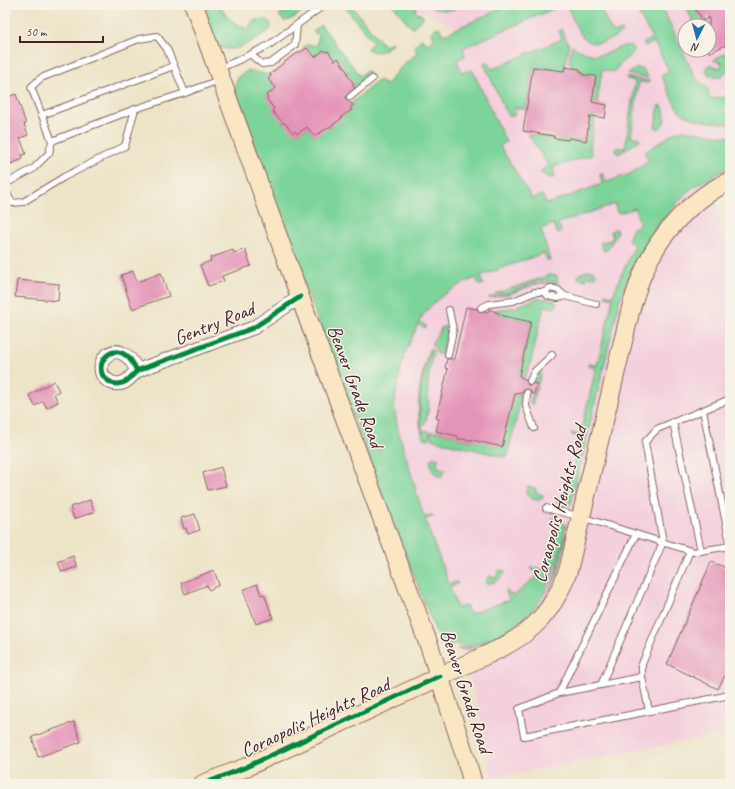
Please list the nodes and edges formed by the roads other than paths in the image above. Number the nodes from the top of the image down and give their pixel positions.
1 (194, 5) edge
2 (324, 5) edge
3 (297, 25) junction
4 (251, 55) junction
5 (174, 66) junction
6 (218, 74) junction
7 (372, 79) dead end
8 (185, 93) junction
9 (350, 97) dead end
10 (135, 109) junction
11 (42, 115) junction
12 (52, 141) junction
13 (730, 181) edge
14 (5, 184) edge
15 (5, 190) edge
16 (300, 297) junction
17 (596, 304) dead end
18 (482, 308) dead end
19 (449, 310) dead end
20 (448, 355) dead end
21 (552, 355) dead end
22 (137, 371) dead end
23 (530, 382) dead end
24 (527, 393) dead end
25 (730, 399) edge
26 (704, 410) junction
27 (673, 422) junction
28 (534, 428) dead end
29 (546, 508) dead end
30 (582, 516) junction
31 (636, 534) junction
32 (663, 542) junction
33 (730, 544) edge
34 (690, 551) junction
35 (701, 551) junction
36 (440, 676) junction
37 (642, 677) junction
38 (601, 685) junction
39 (559, 692) junction
40 (730, 695) edge
41 (649, 711) junction
42 (208, 783) edge
43 (473, 784) edge

1 - 6 main road, Beaver Grade Road
2 - 3 lane
3 - 4 lane
3 - 4 lane
4 - 6 lane
5 - 8 lane
5 - 11 lane
5 - 11 lane
6 - 8 lane
6 - 16 main road, Beaver Grade Road
7 - 9 lane
8 - 10 lane
10 - 12 lane
10 - 15 lane
11 - 12 lane
12 - 14 lane
13 - 30 main road, Coraopolis Heights Road
16 - 22 street, Gentry Road
16 - 36 main road, Beaver Grade Road
17 - 18 lane
19 - 20 lane
21 - 23 lane
24 - 28 lane
25 - 26 lane
26 - 27 lane
26 - 33 lane
27 - 32 lane
27 - 35 lane
29 - 30 lane
30 - 31 lane
30 - 36 main road, Coraopolis Heights Road
31 - 32 lane
31 - 39 lane
32 - 34 lane
32 - 38 lane
33 - 35 lane
34 - 35 lane
34 - 37 lane
36 - 42 main road, Coraopolis Heights Road
36 - 43 main road, Beaver Grade Road
37 - 38 lane
37 - 41 lane
38 - 39 lane
39 - 41 lane
40 - 41 lane

